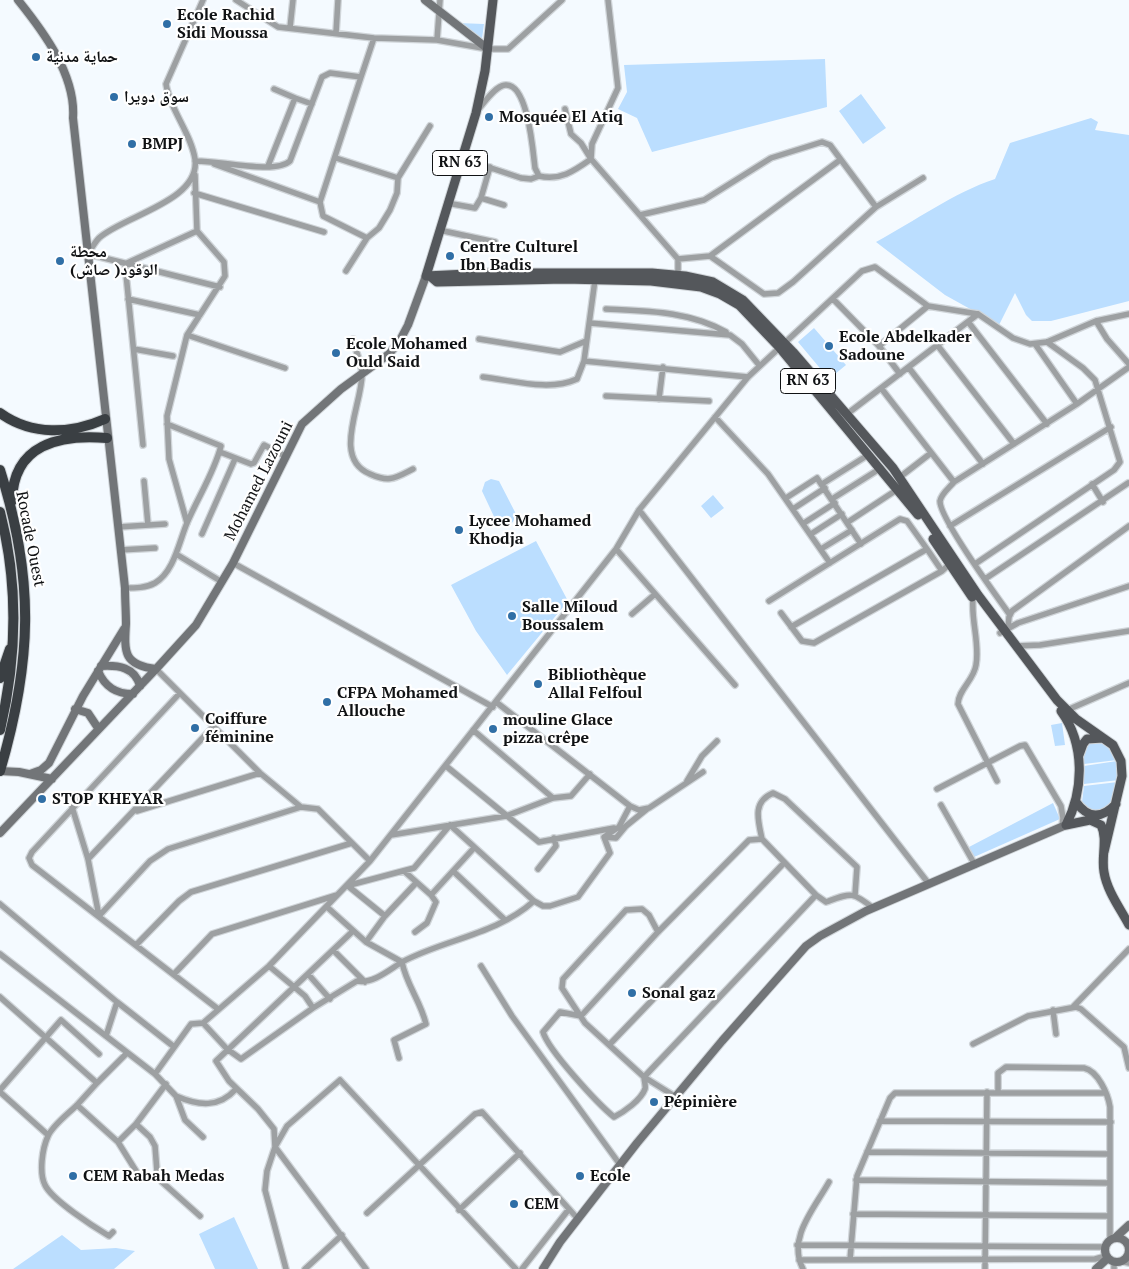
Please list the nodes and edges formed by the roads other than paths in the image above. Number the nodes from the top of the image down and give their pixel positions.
1 (18, 0) edge
2 (203, 0) edge
3 (236, 0) edge
4 (250, 0) edge
5 (293, 0) edge
6 (338, 0) edge
7 (424, 0) edge
8 (440, 0) edge
9 (493, 0) edge
10 (551, 0) edge
11 (562, 0) edge
12 (608, 0) edge
13 (249, 9) junction
14 (550, 9) junction
15 (439, 12) junction
16 (290, 28) junction
17 (336, 33) junction
18 (374, 38) junction
19 (437, 40) junction
20 (488, 49) junction
21 (361, 77) junction
22 (274, 89) dead end
23 (295, 98) junction
24 (312, 104) junction
25 (565, 109) dead end
26 (476, 113) junction
27 (430, 126) dead end
28 (336, 158) junction
29 (461, 158) junction
30 (591, 159) junction
31 (840, 160) junction
32 (195, 161) junction
33 (204, 161) junction
34 (268, 166) junction
35 (490, 167) junction
36 (195, 172) junction
37 (539, 176) junction
38 (398, 178) junction
39 (924, 178) dead end
40 (194, 193) junction
41 (481, 198) junction
42 (320, 202) junction
43 (447, 203) junction
44 (504, 205) dead end
45 (876, 207) junction
46 (640, 215) junction
47 (439, 230) junction
48 (196, 231) junction
49 (324, 232) dead end
50 (367, 238) junction
51 (495, 242) dead end
52 (88, 254) junction
53 (710, 256) junction
54 (678, 259) junction
55 (126, 264) junction
56 (346, 270) dead end
57 (428, 276) junction
58 (678, 279) junction
59 (596, 280) junction
60 (220, 287) junction
61 (128, 298) junction
62 (833, 299) junction
63 (928, 306) junction
64 (606, 309) dead end
65 (200, 314) junction
66 (978, 314) junction
67 (1129, 314) edge
68 (1096, 321) junction
69 (590, 323) junction
70 (969, 323) junction
71 (730, 334) junction
72 (187, 335) junction
73 (353, 339) dead end
74 (479, 340) dead end
75 (586, 341) junction
76 (1047, 342) junction
77 (782, 344) junction
78 (1035, 344) junction
79 (879, 346) junction
80 (938, 346) junction
81 (134, 349) junction
82 (173, 356) dead end
83 (584, 361) junction
84 (759, 365) junction
85 (1129, 365) edge
86 (663, 367) junction
87 (285, 368) dead end
88 (909, 368) junction
89 (362, 373) junction
90 (900, 374) junction
91 (483, 377) dead end
92 (748, 377) junction
93 (881, 388) junction
94 (1098, 389) junction
95 (606, 396) dead end
96 (659, 399) junction
97 (709, 401) dead end
98 (1077, 404) junction
99 (0, 413) edge
100 (847, 414) junction
101 (715, 417) junction
102 (105, 419) junction
103 (167, 424) junction
104 (1047, 424) junction
105 (1110, 427) junction
106 (93, 437) junction
107 (107, 438) junction
108 (1014, 444) junction
109 (144, 445) dead end
110 (108, 452) junction
111 (220, 452) junction
112 (931, 453) junction
113 (868, 455) junction
114 (285, 456) junction
115 (235, 458) junction
116 (983, 464) junction
117 (881, 468) junction
118 (413, 469) dead end
119 (0, 470) edge
120 (900, 477) junction
121 (144, 481) dead end
122 (954, 482) junction
123 (1128, 483) edge
124 (1092, 484) junction
125 (823, 486) junction
126 (898, 489) junction
127 (786, 498) junction
128 (834, 501) junction
129 (1102, 502) junction
130 (793, 509) junction
131 (12, 510) junction
132 (640, 510) junction
133 (0, 512) edge
134 (842, 514) junction
135 (848, 522) junction
136 (187, 523) junction
137 (804, 523) junction
138 (166, 524) dead end
139 (148, 525) junction
140 (950, 526) junction
141 (1129, 526) edge
142 (118, 527) junction
143 (852, 530) junction
144 (202, 534) dead end
145 (811, 534) junction
146 (861, 544) junction
147 (155, 548) dead end
148 (616, 549) junction
149 (821, 549) junction
150 (927, 549) junction
151 (120, 550) junction
152 (176, 554) junction
153 (952, 562) junction
154 (233, 563) junction
155 (830, 563) junction
156 (975, 564) junction
157 (942, 571) junction
158 (985, 579) junction
159 (222, 582) junction
160 (1129, 586) edge
161 (125, 588) junction
162 (654, 595) junction
163 (973, 599) junction
164 (769, 602) dead end
165 (781, 613) dead end
166 (632, 614) dead end
167 (1010, 615) junction
168 (791, 627) junction
169 (125, 628) junction
170 (1004, 631) junction
171 (1129, 631) edge
172 (14, 639) junction
173 (1016, 646) junction
174 (131, 666) junction
175 (100, 669) junction
176 (156, 669) junction
177 (0, 678) edge
178 (1129, 683) edge
179 (735, 685) dead end
180 (140, 686) junction
181 (133, 694) junction
182 (179, 694) junction
183 (494, 705) junction
184 (75, 709) junction
185 (1064, 712) junction
186 (214, 726) junction
187 (98, 728) junction
188 (0, 730) edge
189 (473, 730) junction
190 (1108, 739) junction
191 (717, 741) dead end
192 (54, 753) junction
193 (1078, 760) junction
194 (67, 762) junction
195 (988, 763) junction
196 (1, 766) edge
197 (446, 766) junction
198 (703, 772) dead end
199 (260, 773) junction
200 (30, 774) junction
201 (590, 774) junction
202 (52, 779) junction
203 (997, 781) dead end
204 (686, 783) junction
205 (1125, 784) edge
206 (937, 789) dead end
207 (553, 798) junction
208 (1076, 802) junction
209 (1116, 804) junction
210 (941, 805) dead end
211 (630, 806) junction
212 (72, 807) junction
213 (301, 807) junction
214 (648, 808) junction
215 (136, 811) junction
216 (508, 816) junction
217 (1090, 817) junction
218 (450, 826) junction
219 (1064, 826) junction
220 (618, 827) junction
221 (0, 833) edge
222 (391, 835) junction
223 (604, 837) junction
224 (554, 838) junction
225 (762, 839) junction
226 (352, 843) junction
227 (474, 848) junction
228 (1104, 852) junction
229 (88, 859) junction
230 (370, 861) junction
231 (784, 863) junction
232 (975, 865) junction
233 (538, 869) dead end
234 (404, 871) junction
235 (453, 871) junction
236 (416, 883) junction
237 (929, 884) junction
238 (348, 886) junction
239 (340, 894) junction
240 (431, 894) junction
241 (816, 895) junction
242 (855, 895) junction
243 (534, 901) junction
244 (0, 904) edge
245 (327, 907) junction
246 (873, 908) junction
247 (99, 916) junction
248 (385, 916) junction
249 (504, 919) junction
250 (1129, 925) edge
251 (353, 931) junction
252 (416, 932) dead end
253 (658, 932) junction
254 (366, 942) junction
255 (137, 944) junction
256 (1129, 949) edge
257 (333, 950) junction
258 (0, 954) edge
259 (402, 962) junction
260 (269, 966) junction
261 (481, 966) dead end
262 (175, 973) junction
263 (308, 974) junction
264 (365, 982) junction
265 (294, 987) junction
266 (330, 999) junction
267 (1, 1000) edge
268 (116, 1002) junction
269 (1073, 1007) junction
270 (313, 1008) junction
271 (218, 1009) junction
272 (1053, 1010) junction
273 (581, 1016) junction
274 (203, 1023) junction
275 (1056, 1034) dead end
276 (46, 1036) junction
277 (106, 1036) junction
278 (610, 1044) junction
279 (973, 1044) dead end
280 (174, 1046) junction
281 (227, 1049) junction
282 (126, 1053) junction
283 (99, 1054) dead end
284 (399, 1058) dead end
285 (1129, 1068) edge
286 (155, 1074) junction
287 (644, 1076) junction
288 (97, 1083) junction
289 (166, 1084) junction
290 (236, 1089) junction
291 (0, 1091) edge
292 (986, 1092) junction
293 (998, 1092) junction
294 (1106, 1093) junction
295 (176, 1096) junction
296 (676, 1097) junction
297 (77, 1105) junction
298 (880, 1121) junction
299 (986, 1121) junction
300 (1110, 1122) junction
301 (136, 1124) junction
302 (48, 1135) junction
303 (203, 1136) dead end
304 (118, 1142) junction
305 (275, 1147) junction
306 (867, 1152) junction
307 (986, 1152) junction
308 (520, 1153) junction
309 (1110, 1154) junction
310 (419, 1165) junction
311 (621, 1166) junction
312 (141, 1179) dead end
313 (856, 1180) junction
314 (829, 1182) dead end
315 (985, 1182) junction
316 (1110, 1183) junction
317 (459, 1210) junction
318 (569, 1210) junction
319 (367, 1213) dead end
320 (853, 1214) junction
321 (985, 1215) junction
322 (200, 1216) dead end
323 (1110, 1216) junction
324 (578, 1219) junction
325 (1129, 1225) edge
326 (113, 1232) dead end
327 (342, 1235) junction
328 (1112, 1238) junction
329 (1128, 1242) edge
330 (797, 1245) junction
331 (851, 1245) junction
332 (985, 1245) junction
333 (1105, 1247) junction
334 (799, 1260) junction
335 (850, 1260) junction
336 (985, 1261) junction
337 (1114, 1263) edge
338 (1129, 1263) edge
339 (1096, 1265) edge
340 (286, 1269) edge
341 (305, 1269) edge
342 (366, 1269) edge
343 (516, 1269) edge
344 (522, 1269) edge
345 (543, 1269) edge
346 (803, 1269) edge
347 (985, 1269) edge

1 - 52 main road
2 - 32 street
3 - 13 street
4 - 13 street
5 - 16 street
6 - 17 street
7 - 15 main road
8 - 15 street
9 - 20 main road
10 - 14 street
11 - 14 street
12 - 30 street
13 - 16 street
14 - 20 street
15 - 19 street
15 - 20 main road
16 - 17 street
17 - 18 street
18 - 19 street
18 - 21 street
19 - 20 street
20 - 26 main road, RN 63
21 - 24 street
21 - 28 street
22 - 23 street
23 - 24 street
23 - 34 street
24 - 34 street
25 - 30 street
26 - 29 main road, RN 63
26 - 37 street
27 - 38 street
28 - 38 street
28 - 42 street
29 - 35 street
29 - 43 main road, RN 63
30 - 37 street
30 - 46 street
31 - 45 street
31 - 46 street
31 - 53 street
32 - 33 street
32 - 36 street
33 - 34 street
33 - 42 street
35 - 37 street
35 - 41 street
36 - 40 street
36 - 52 street
38 - 50 street
39 - 45 street
40 - 48 street
40 - 49 street
41 - 43 street
41 - 44 street
42 - 50 street
43 - 47 main road, RN 63
45 - 53 street
46 - 54 street
47 - 51 street
47 - 57 main road, RN 63
48 - 55 street
48 - 60 street
50 - 56 street
52 - 55 street
52 - 102 main road
53 - 54 street
54 - 58 street
55 - 60 street
55 - 61 street
57 - 58 main road
57 - 59 main road
57 - 89 main road, Mohamed Lazouni
58 - 59 main road
58 - 77 main road
59 - 69 street
60 - 65 street
61 - 65 street
61 - 81 street
62 - 63 street
62 - 77 street
62 - 79 street
63 - 66 street
63 - 79 street
64 - 71 street
65 - 72 street
66 - 70 street
66 - 78 street
67 - 68 street
68 - 76 street
68 - 85 street
69 - 71 street
69 - 75 street
70 - 80 street
70 - 104 street
71 - 84 street
72 - 87 street
72 - 103 street
73 - 89 street
74 - 75 street
75 - 83 street
76 - 78 street
76 - 94 street
77 - 84 street
77 - 100 main road
77 - 113 main road, RN 63
78 - 98 street
79 - 90 street
80 - 88 street
80 - 108 street
81 - 82 street
81 - 109 street
83 - 86 street
83 - 91 street
84 - 92 street
85 - 94 street
86 - 92 street
86 - 96 street
88 - 90 street
88 - 116 street
89 - 114 main road, Mohamed Lazouni
89 - 118 street
90 - 93 street
92 - 101 street
93 - 100 street
93 - 112 street
94 - 98 street
94 - 105 street
95 - 96 street
96 - 97 street
98 - 104 street
99 - 102 highway
100 - 120 main road
101 - 127 street
101 - 132 street
102 - 107 main road
103 - 111 street
103 - 136 street
104 - 108 street
105 - 124 street
105 - 140 street
106 - 107 highway
106 - 110 main road
106 - 131 highway
107 - 110 main road
108 - 116 street
110 - 142 main road
111 - 115 street
111 - 136 street
112 - 120 street
112 - 122 street
113 - 117 main road, RN 63
113 - 125 street
114 - 115 street
114 - 154 main road, Mohamed Lazouni
115 - 144 street
116 - 122 street
117 - 126 main road, RN 63
117 - 128 street
119 - 131 highway, Rocade Ouest
120 - 153 main road, RN 63
121 - 139 street
122 - 140 street
123 - 129 street
124 - 129 street
124 - 156 street
125 - 127 street
125 - 128 street
125 - 130 street
126 - 135 street
126 - 153 main road, RN 63
127 - 130 street
128 - 134 street
128 - 137 street
129 - 158 street
130 - 137 street
131 - 196 highway, Rocade Ouest
132 - 148 street
132 - 237 street
133 - 172 highway, Rocade Ouest
134 - 135 street
134 - 145 street
135 - 143 street
136 - 152 street
137 - 145 street
138 - 139 street
139 - 142 street
140 - 156 street
141 - 167 street
142 - 151 main road
143 - 146 street
143 - 149 street
145 - 149 street
146 - 150 street
146 - 155 street
147 - 151 street
148 - 162 street
148 - 183 street
149 - 155 street
150 - 157 street
150 - 168 street
151 - 161 main road
152 - 159 street
152 - 161 street
153 - 157 street
153 - 163 main road, RN 63
153 - 170 main road, RN 63
154 - 159 main road, Mohamed Lazouni
154 - 183 street
155 - 164 street
156 - 158 street
157 - 168 street
158 - 167 street
159 - 176 main road, Mohamed Lazouni
160 - 170 street
161 - 169 main road
162 - 166 street
162 - 179 street
163 - 170 main road, RN 63
163 - 195 street
165 - 168 street
167 - 170 street
169 - 174 main road
169 - 175 main road
170 - 173 main road, RN 63
170 - 185 main road, RN 63
171 - 173 street
172 - 177 highway
172 - 188 highway, Rocade Ouest
173 - 185 main road, RN 63
174 - 175 main road
174 - 176 main road
174 - 180 main road
175 - 181 main road
175 - 184 main road
176 - 180 main road, Mohamed Lazouni
176 - 182 street
178 - 185 street
180 - 181 main road, Mohamed Lazouni
181 - 187 main road, Mohamed Lazouni
182 - 186 street
182 - 212 street
183 - 189 street
183 - 201 street
184 - 187 main road
184 - 192 main road
185 - 190 main road, RN 63
185 - 193 main road
186 - 199 street
186 - 215 street
187 - 194 main road, Mohamed Lazouni
189 - 197 street
189 - 207 street
190 - 193 main road
190 - 205 main road, RN 63
191 - 204 street
192 - 194 main road
192 - 200 main road
193 - 208 main road
194 - 202 main road, Mohamed Lazouni
195 - 203 street
195 - 206 street
195 - 219 street
196 - 200 main road
197 - 216 street
197 - 222 street
198 - 204 street
199 - 213 street
199 - 215 street
200 - 202 main road
201 - 207 street
201 - 211 street
202 - 221 main road, Mohamed Lazouni
204 - 214 street
205 - 209 main road, RN 63
207 - 216 street
208 - 217 main road
208 - 219 main road
209 - 217 main road
209 - 228 main road, RN 63
210 - 232 street
211 - 214 street
211 - 220 street
212 - 229 street
212 - 247 street
213 - 226 street
213 - 247 street
214 - 223 street
215 - 229 street
216 - 218 street
216 - 224 street
217 - 219 main road
217 - 228 main road
218 - 222 street
218 - 227 street
218 - 234 street
219 - 232 main road
220 - 223 street
220 - 224 street
222 - 230 street
223 - 243 street
224 - 233 street
225 - 231 street
225 - 242 street
225 - 253 street
226 - 230 street
226 - 255 street
227 - 235 street
227 - 243 street
228 - 250 main road, RN 63
229 - 247 street
230 - 238 street
231 - 241 street
231 - 278 street
232 - 237 main road
234 - 236 street
234 - 238 street
235 - 240 street
235 - 249 street
236 - 240 street
236 - 248 street
237 - 246 main road
238 - 239 street
238 - 248 street
239 - 245 street
239 - 262 street
240 - 252 street
241 - 242 street
241 - 287 street
242 - 246 street
243 - 249 street
244 - 268 street
245 - 251 street
245 - 260 street
246 - 296 main road
247 - 255 street
248 - 254 street
249 - 259 street
251 - 254 street
251 - 257 street
253 - 273 street
253 - 273 street
254 - 259 street
255 - 262 street
256 - 269 street
257 - 263 street
257 - 264 street
258 - 277 street
259 - 264 street
259 - 284 street
260 - 265 street
260 - 271 street
261 - 311 street
262 - 271 street
263 - 265 street
263 - 266 street
264 - 266 street
265 - 270 street
265 - 281 street
266 - 270 street
267 - 276 street
268 - 277 street
268 - 280 street
269 - 272 street
269 - 285 street
270 - 281 street
271 - 274 street
272 - 275 street
272 - 279 street
273 - 278 street
273 - 287 street
274 - 280 street
274 - 281 street
276 - 283 street
276 - 288 street
276 - 291 street
277 - 282 street
278 - 287 street
280 - 286 street
281 - 290 street
282 - 286 street
282 - 288 street
286 - 289 street
287 - 296 street
288 - 297 street
289 - 295 street
289 - 301 street
290 - 295 street
290 - 305 street
291 - 302 street
292 - 293 street
292 - 298 street
292 - 299 street
293 - 294 street
293 - 294 street
294 - 300 street
295 - 303 street
296 - 311 main road
297 - 302 street
297 - 304 street
298 - 299 street
298 - 306 street
299 - 300 street
299 - 307 street
300 - 309 street
301 - 304 street
301 - 322 street
302 - 326 street
304 - 312 street
305 - 310 street
305 - 327 street
305 - 340 street
306 - 307 street
306 - 313 street
307 - 309 street
307 - 315 street
308 - 310 street
308 - 317 street
308 - 318 street
309 - 316 street
310 - 317 street
310 - 319 street
311 - 324 main road
313 - 315 street
313 - 320 street
314 - 330 street
315 - 316 street
315 - 321 street
316 - 323 street
317 - 343 street
318 - 324 street
318 - 344 street
320 - 321 street
320 - 331 street
321 - 323 street
321 - 332 street
323 - 328 street
324 - 345 main road
325 - 328 main road
327 - 341 street
327 - 342 street
328 - 329 main road
328 - 333 main road
329 - 337 main road
330 - 331 street
330 - 334 street
331 - 332 street
331 - 335 street
332 - 333 street
332 - 336 street
333 - 337 main road
334 - 335 street
334 - 346 street
335 - 336 street
336 - 339 street
336 - 347 street
337 - 338 street
337 - 339 main road

